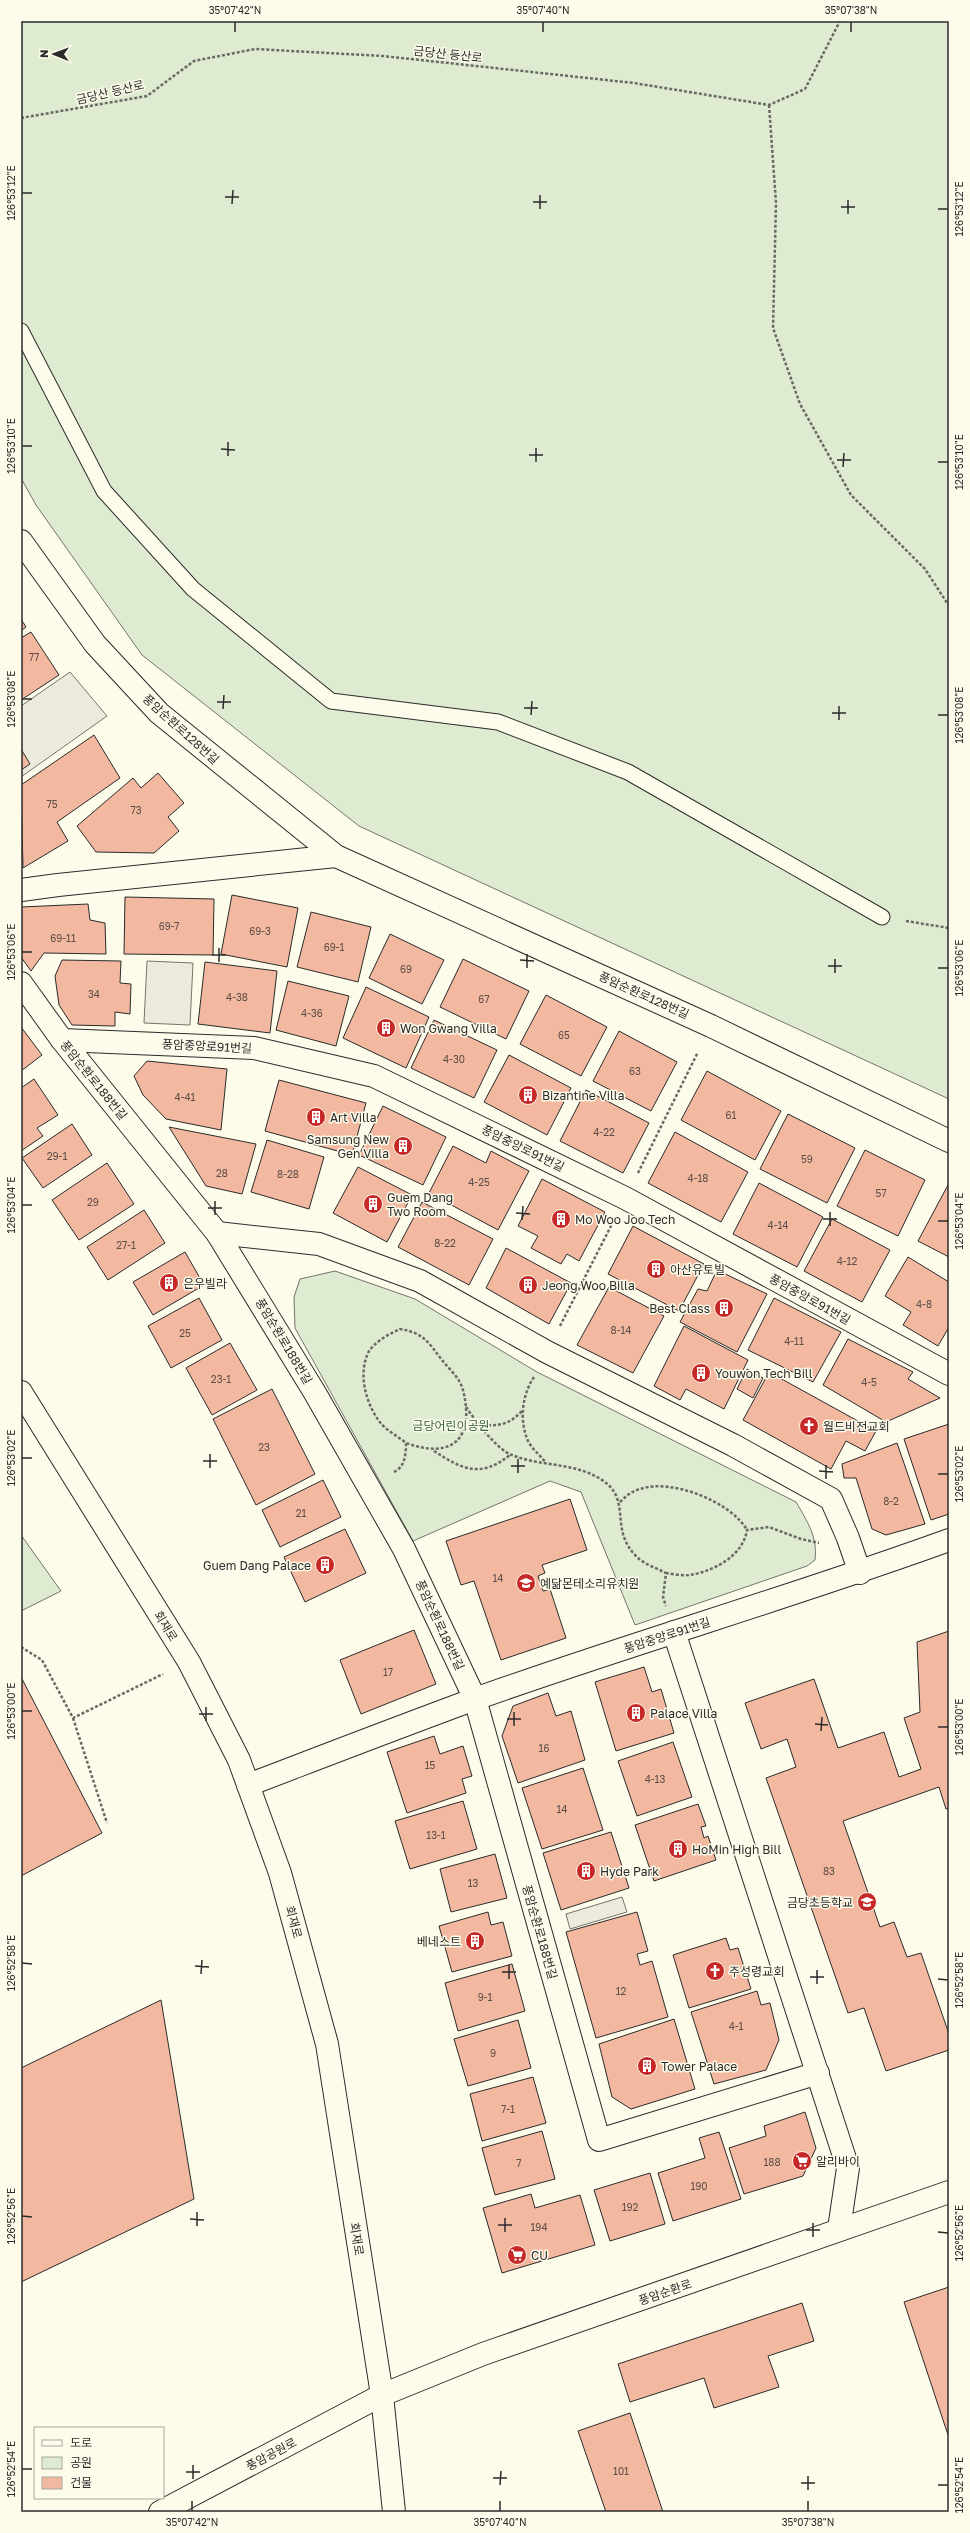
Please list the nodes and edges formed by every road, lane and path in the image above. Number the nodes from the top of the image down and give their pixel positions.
1 (840, 21) edge
2 (769, 105) junction
3 (21, 118) edge
4 (21, 331) edge
5 (21, 541) edge
6 (949, 606) edge
7 (336, 856) junction
8 (21, 890) edge
9 (882, 917) joint
10 (949, 928) edge
11 (21, 983) edge
12 (711, 1026) junction
13 (62, 1040) junction
14 (949, 1141) edge
15 (625, 1198) junction
16 (217, 1233) junction
17 (547, 1352) junction
18 (949, 1374) edge
19 (21, 1392) edge
20 (465, 1405) junction
21 (523, 1410) junction
22 (478, 1424) junction
23 (406, 1443) junction
24 (434, 1451) junction
25 (510, 1455) junction
26 (546, 1463) junction
27 (392, 1473) dead end
28 (620, 1502) junction
29 (747, 1530) junction
30 (848, 1538) junction
31 (949, 1540) edge
32 (666, 1573) junction
33 (860, 1573) junction
34 (667, 1608) dead end
35 (674, 1632) junction
36 (21, 1647) edge
37 (189, 1662) junction
38 (475, 1700) junction
39 (73, 1718) junction
40 (248, 1785) junction
41 (107, 1823) dead end
42 (818, 2073) junction
43 (949, 2192) edge
44 (839, 2229) junction
45 (382, 2395) junction
46 (160, 2512) edge
47 (394, 2512) edge

1 - 2 path
2 - 3 path, 금당산 등산로
2 - 6 path
4 - 9 lane
5 - 7 street, 풍암순환로128번길
7 - 8 street
7 - 12 street, 풍암순환로128번길
9 - 10 path
11 - 13 street, 풍암순환로188번길
12 - 14 street, 풍암순환로128번길
12 - 15 path
13 - 15 street, 풍암중앙로91번길
13 - 16 street, 풍암순환로188번길
15 - 17 path
15 - 18 street, 풍암중앙로91번길
16 - 17 street
16 - 38 street, 풍암순환로188번길
17 - 21 path
17 - 30 street
19 - 37 street, 회재로
20 - 22 path
20 - 23 path
20 - 24 path
21 - 22 path
21 - 26 path
22 - 25 path
23 - 24 path
23 - 27 path
24 - 25 path
25 - 26 path
26 - 28 path
28 - 29 path
28 - 32 path
29 - 30 path
29 - 32 path
30 - 33 street
31 - 33 street, 풍암중앙로91번길
32 - 34 path
33 - 35 street, 풍암중앙로91번길
35 - 38 street, 풍암중앙로91번길
35 - 42 street
36 - 39 path
37 - 39 path
37 - 40 street, 회재로
38 - 40 street, 풍암중앙로91번길
38 - 42 street, 풍암순환로188번길
39 - 41 path
40 - 45 street, 회재로
42 - 44 street
43 - 44 street, 풍암순환로
44 - 45 street, 풍암순환로
45 - 46 street, 풍암공원로
45 - 47 street, 회재로

